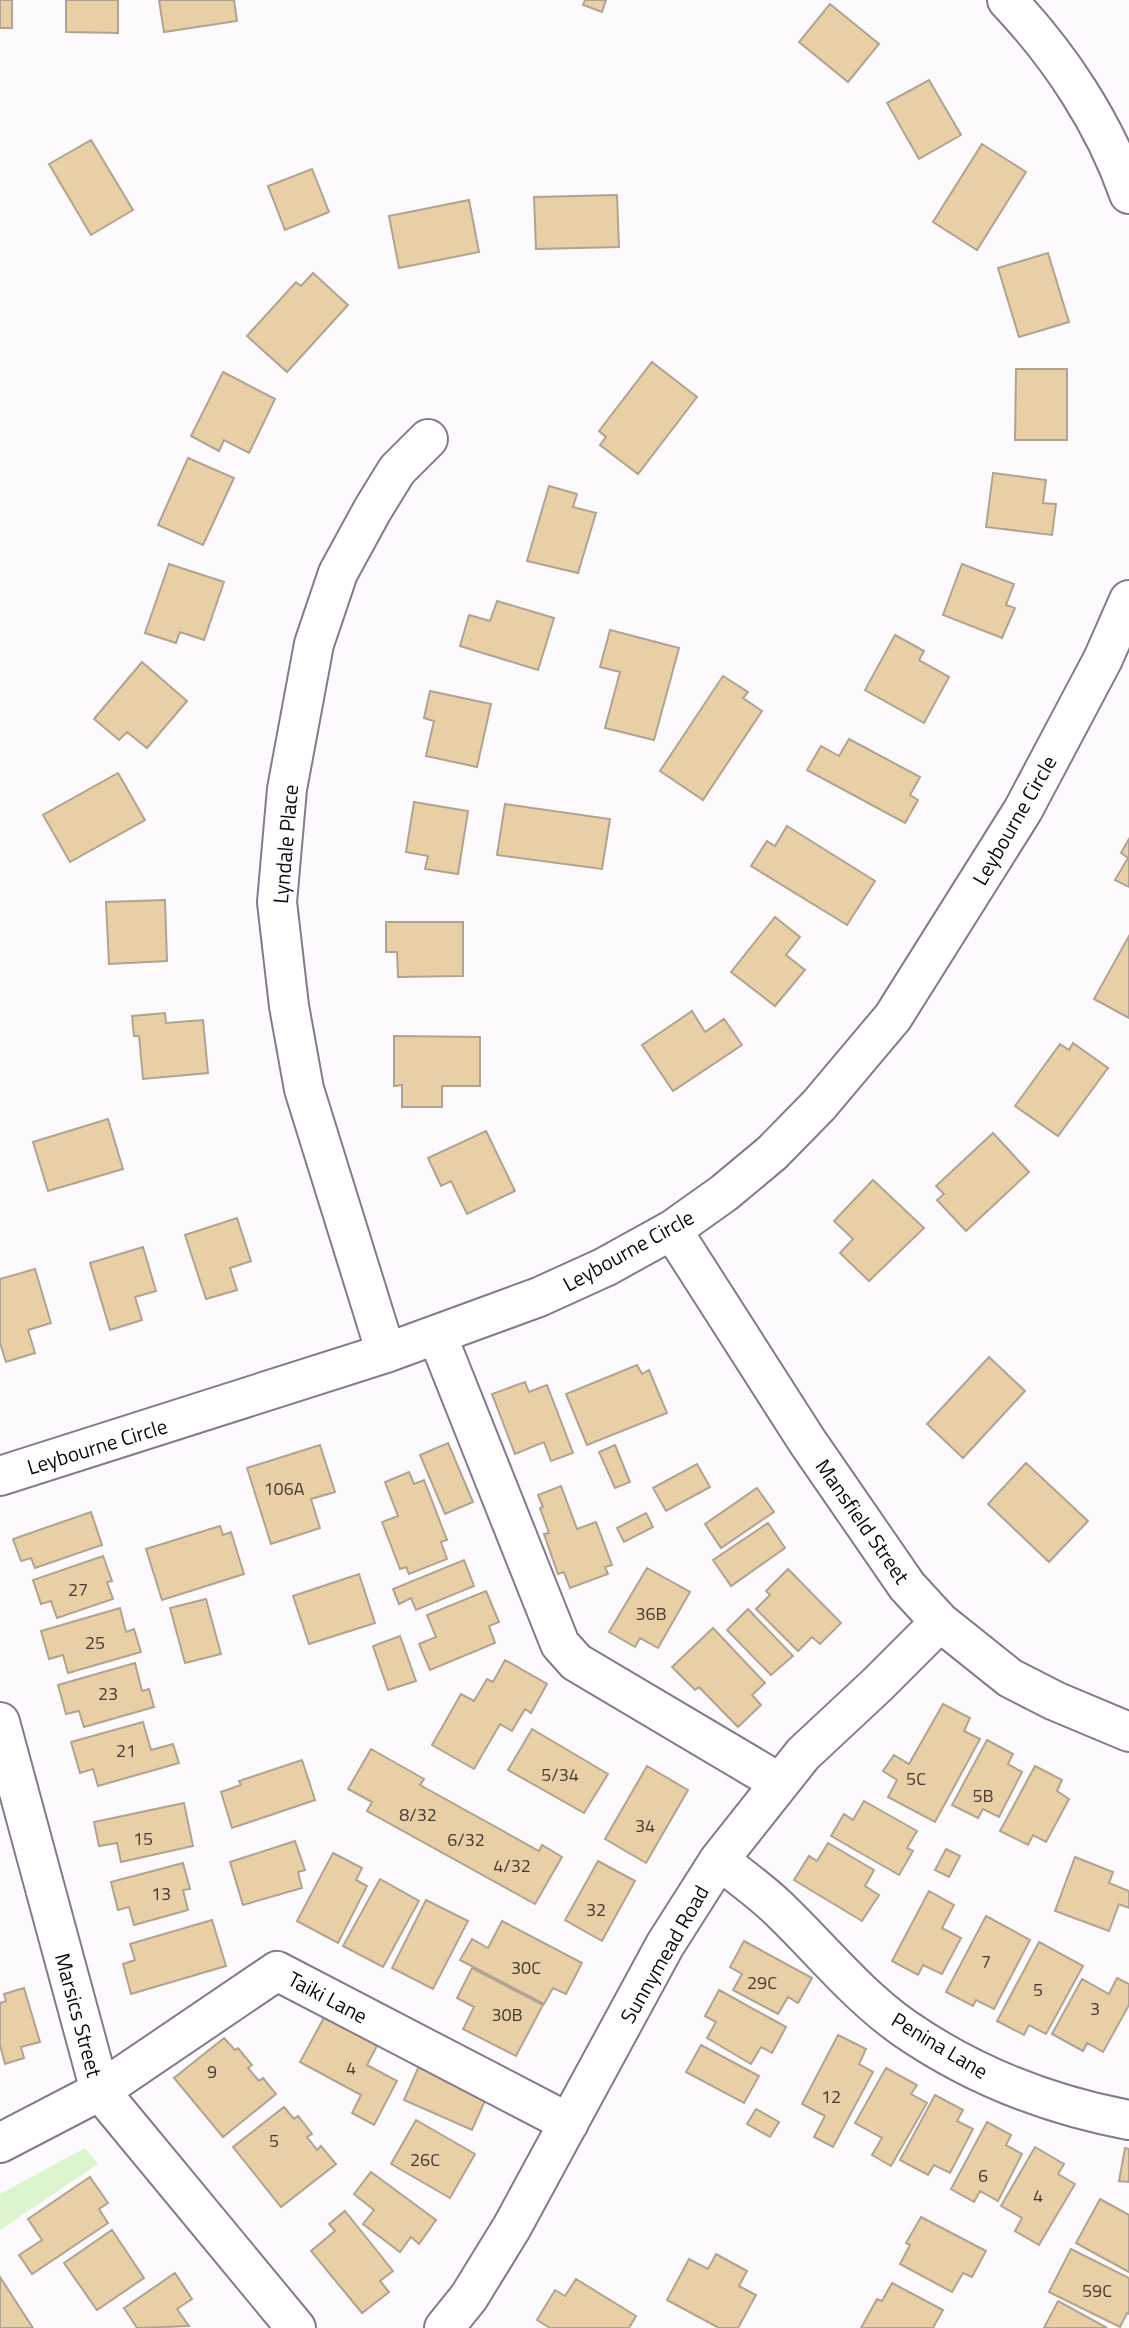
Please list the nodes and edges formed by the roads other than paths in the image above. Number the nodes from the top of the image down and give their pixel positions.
1 (1007, 0) edge
2 (1129, 194) edge
3 (428, 439) dead end
4 (1129, 600) edge
5 (672, 1230) junction
6 (437, 1335) junction
7 (386, 1353) junction
8 (0, 1476) edge
9 (940, 1622) junction
10 (0, 1723) edge
11 (1129, 1732) edge
12 (780, 1783) junction
13 (12, 1810) edge
14 (719, 1860) junction
15 (100, 2091) junction
16 (1129, 2120) edge
17 (569, 2123) junction
18 (0, 2143) edge
19 (296, 2328) edge
20 (444, 2328) edge

1 - 2 street
3 - 7 street, Lyndale Place
4 - 5 street, Leybourne Circle
5 - 6 street, Leybourne Circle
5 - 9 street, Mansfield Street
6 - 7 street, Leybourne Circle
6 - 12 street
7 - 8 street, Leybourne Circle
9 - 11 street, Mansfield Street
9 - 12 street, Sunnymead Road
10 - 13 street, Marsics Street
12 - 14 street, Sunnymead Road
13 - 15 street, Marsics Street
14 - 16 street, Penina Lane
14 - 17 street, Sunnymead Road
15 - 17 street, Taiki Lane
15 - 18 street
15 - 19 street, Marsics Street
17 - 20 street, Sunnymead Road

